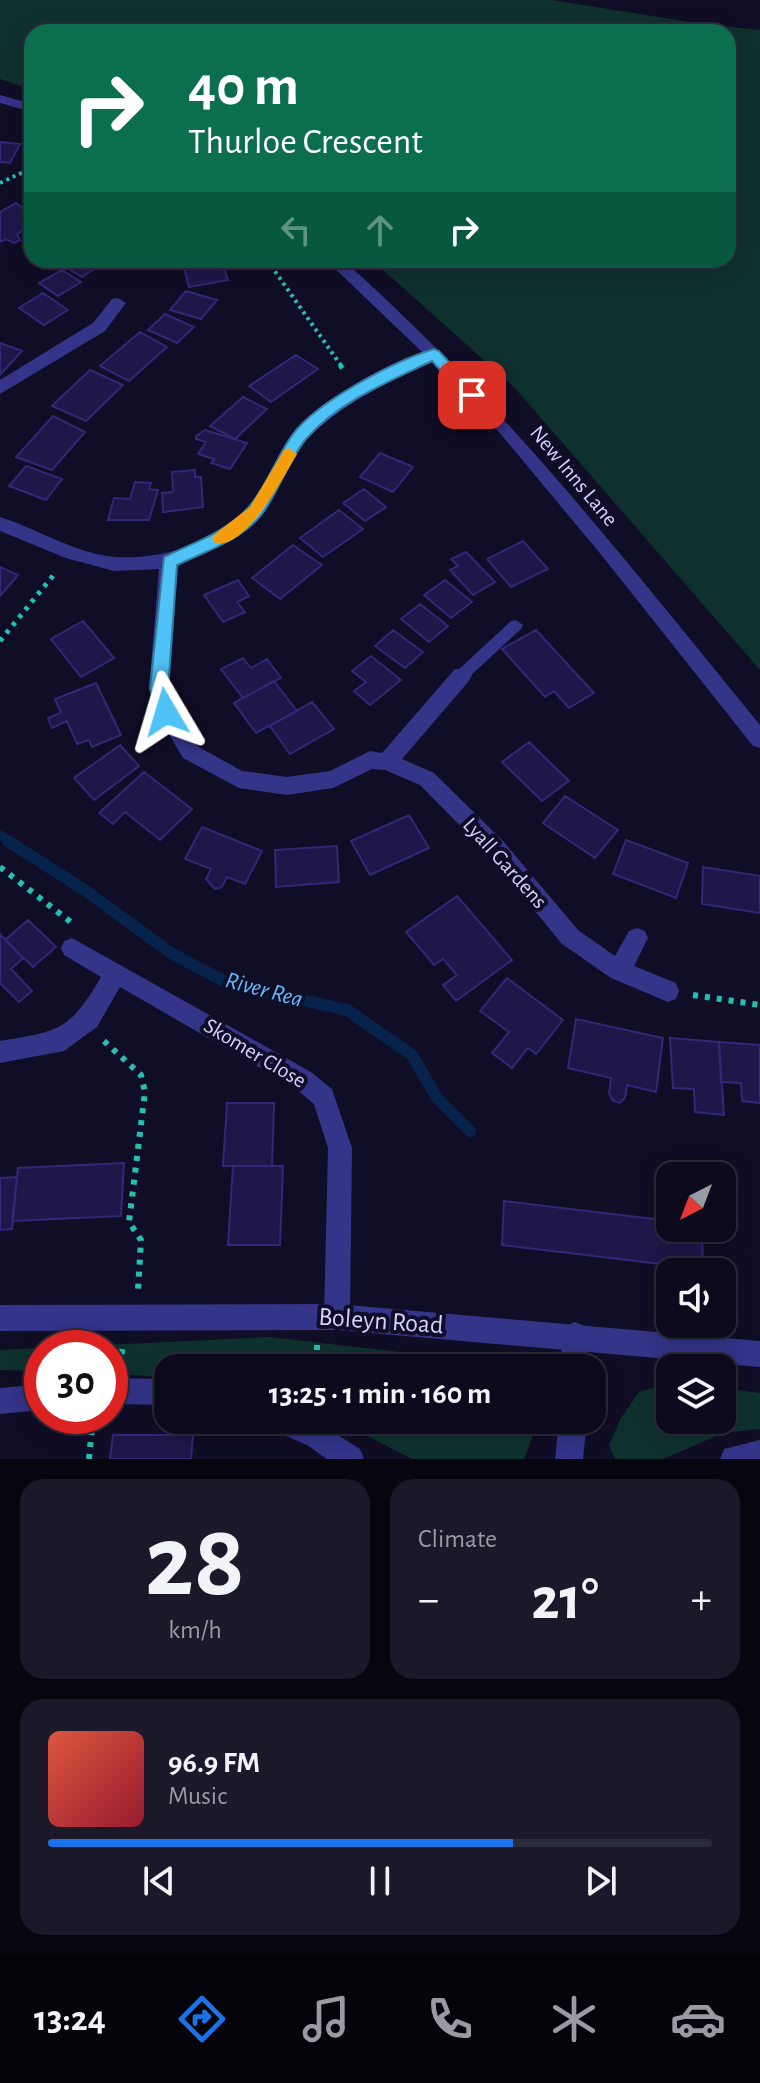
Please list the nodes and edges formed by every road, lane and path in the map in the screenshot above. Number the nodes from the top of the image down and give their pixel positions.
1 (0, 99) edge
2 (24, 106) edge
3 (24, 172) edge
4 (0, 183) edge
5 (273, 268) edge
6 (343, 268) edge
7 (118, 303) dead end
8 (434, 354) junction
9 (0, 388) edge
10 (358, 390) junction
11 (0, 524) edge
12 (72, 553) junction
13 (169, 562) junction
14 (516, 625) dead end
15 (0, 641) edge
16 (462, 675) joint
17 (760, 740) edge
18 (387, 762) junction
19 (0, 867) edge
20 (637, 938) dead end
21 (72, 948) joint
22 (619, 971) junction
23 (116, 973) junction
24 (668, 991) joint
25 (760, 1005) edge
26 (80, 1025) junction
27 (0, 1052) edge
28 (337, 1317) junction
29 (0, 1318) edge
30 (132, 1319) junction
31 (128, 1335) edge
32 (575, 1335) junction
33 (574, 1354) edge
34 (760, 1354) edge
35 (128, 1391) edge
36 (154, 1392) edge
37 (24, 1399) edge
38 (0, 1401) edge
39 (91, 1434) edge
40 (315, 1434) edge
41 (572, 1434) edge
42 (760, 1454) edge
43 (89, 1459) edge
44 (350, 1459) edge
45 (569, 1459) edge
46 (734, 1459) edge

1 - 2 street
3 - 4 path
5 - 10 path
6 - 8 street, New Inns Lane
7 - 9 street
8 - 10 street
8 - 17 street, New Inns Lane
10 - 13 street
11 - 12 street
12 - 13 street
12 - 15 path
13 - 18 street
14 - 16 lane
16 - 18 street
18 - 22 street, Lyall Gardens
19 - 21 path
20 - 22 street
21 - 23 street, Skomer Close
22 - 24 street, Lyall Gardens
23 - 26 street
23 - 28 street, Skomer Close
24 - 25 path
26 - 27 street
26 - 30 path
28 - 30 street, Boleyn Road
28 - 32 street, Boleyn Road
29 - 30 street, Boleyn Road
30 - 31 path
32 - 33 street
32 - 34 street, Boleyn Road
35 - 36 street
37 - 38 street
39 - 43 path
40 - 44 street
41 - 45 street
42 - 46 street

